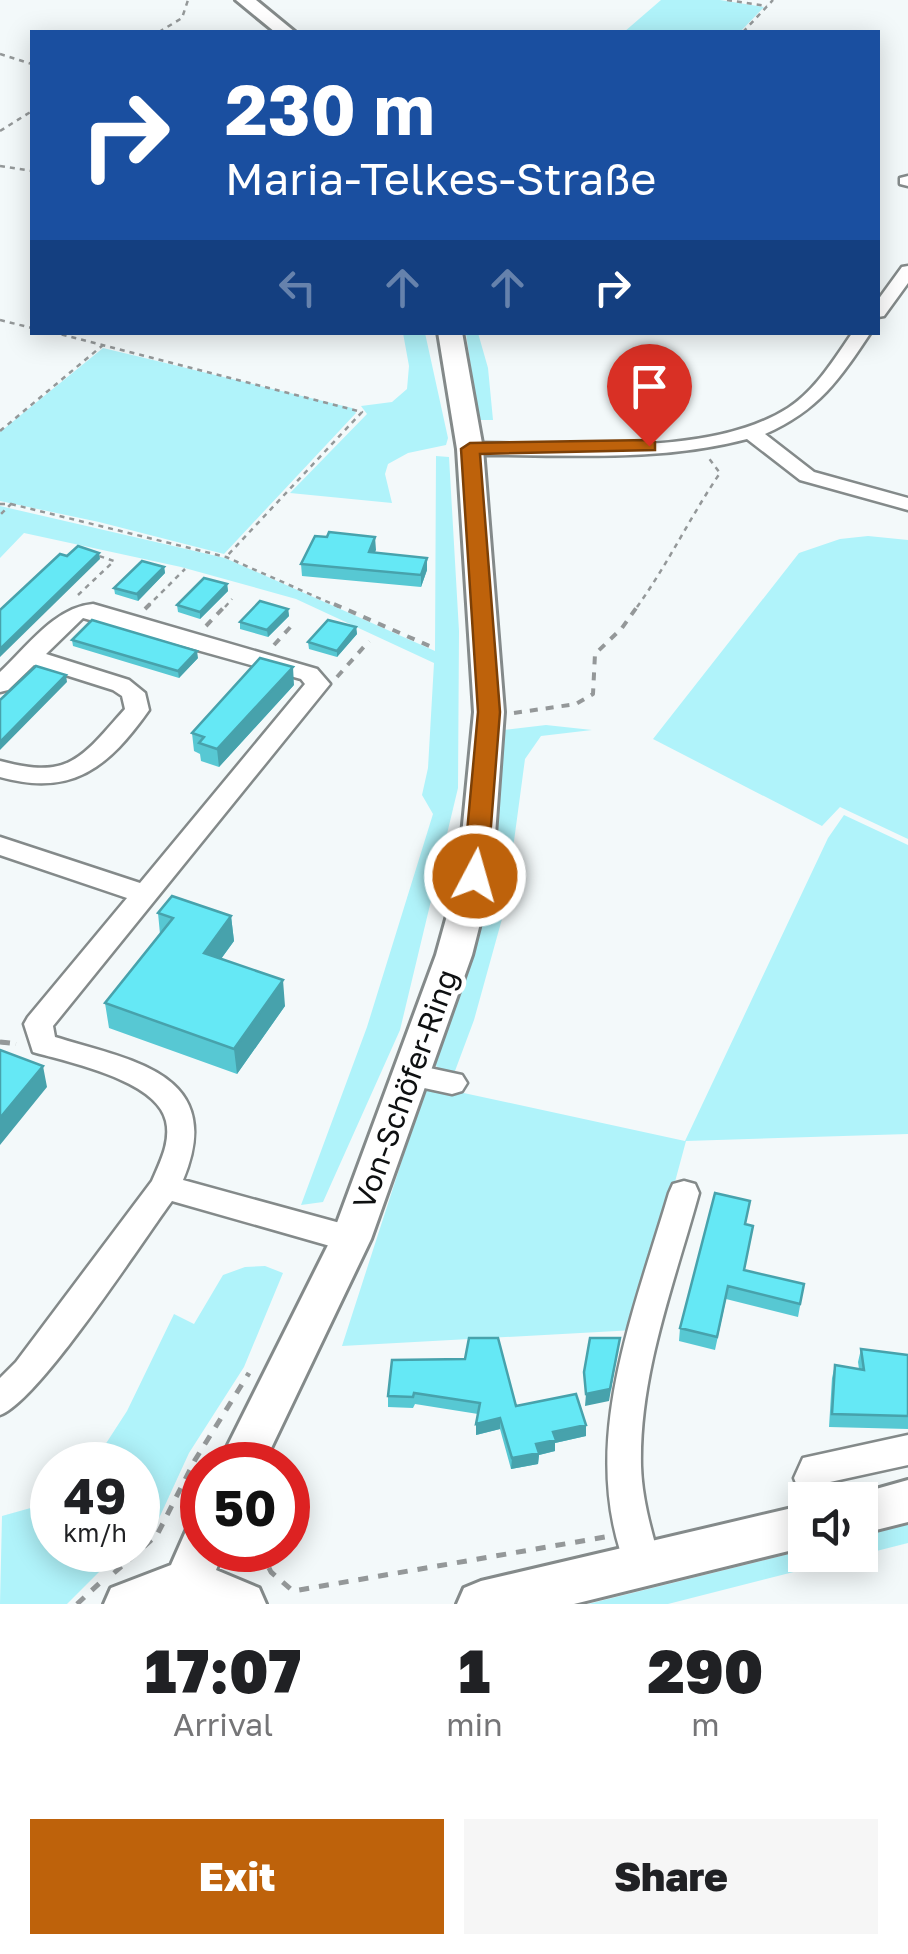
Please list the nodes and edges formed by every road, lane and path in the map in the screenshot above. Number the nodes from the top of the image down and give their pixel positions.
1 (188, 0) edge
2 (245, 0) edge
3 (727, 0) edge
4 (774, 0) edge
5 (767, 6) junction
6 (163, 30) edge
7 (283, 30) edge
8 (744, 30) edge
9 (0, 54) edge
10 (30, 63) edge
11 (30, 112) edge
12 (0, 131) edge
13 (0, 166) edge
14 (30, 171) edge
15 (908, 271) edge
16 (880, 309) edge
17 (0, 320) edge
18 (30, 328) edge
19 (64, 335) edge
20 (451, 335) edge
21 (860, 335) edge
22 (103, 345) junction
23 (0, 431) edge
24 (751, 432) junction
25 (470, 449) junction
26 (704, 451) dead end
27 (0, 504) edge
28 (11, 504) junction
29 (908, 504) edge
30 (0, 515) edge
31 (98, 556) edge
32 (226, 557) junction
33 (185, 570) dead end
34 (232, 599) dead end
35 (77, 612) junction
36 (131, 622) junction
37 (295, 622) dead end
38 (192, 640) junction
39 (369, 641) dead end
40 (434, 648) dead end
41 (29, 656) junction
42 (261, 660) junction
43 (318, 684) junction
44 (0, 685) edge
45 (489, 710) junction
46 (0, 769) edge
47 (0, 846) edge
48 (144, 894) junction
49 (411, 1075) junction
50 (452, 1083) dead end
51 (165, 1187) junction
52 (684, 1194) dead end
53 (352, 1240) junction
54 (252, 1369) dead end
55 (0, 1400) edge
56 (251, 1442) edge
57 (908, 1450) edge
58 (813, 1482) edge
59 (908, 1501) edge
60 (878, 1508) edge
61 (788, 1528) edge
62 (638, 1548) junction
63 (184, 1572) edge
64 (201, 1572) edge
65 (271, 1572) edge
66 (77, 1604) edge
67 (128, 1604) edge
68 (242, 1604) edge
69 (481, 1604) edge

1 - 6 path
2 - 7 main road
3 - 5 path
4 - 5 path
5 - 8 path
9 - 10 path
11 - 12 path
13 - 14 path
15 - 16 street
17 - 18 path
19 - 22 path
20 - 25 main road, Von-Schöfer-Ring
21 - 24 street
22 - 23 path
22 - 32 path
24 - 25 street
24 - 29 street
25 - 45 main road, Von-Schöfer-Ring
26 - 45 path
27 - 28 path
28 - 30 path
28 - 32 path
31 - 35 path
32 - 40 path
33 - 36 path
34 - 38 path
35 - 36 street
35 - 41 street
36 - 38 street
37 - 42 path
38 - 42 street
39 - 43 path
41 - 44 street
41 - 46 street
42 - 43 street
43 - 48 street
45 - 49 main road, Von-Schöfer-Ring
47 - 48 street
48 - 51 street
49 - 50 street
49 - 53 main road, Von-Schöfer-Ring
51 - 53 street
51 - 55 street
52 - 62 street
53 - 56 main road, Von-Schöfer-Ring
54 - 66 path
57 - 58 street
59 - 60 main road
61 - 62 main road
62 - 65 path
62 - 69 main road
63 - 67 main road
64 - 68 main road

